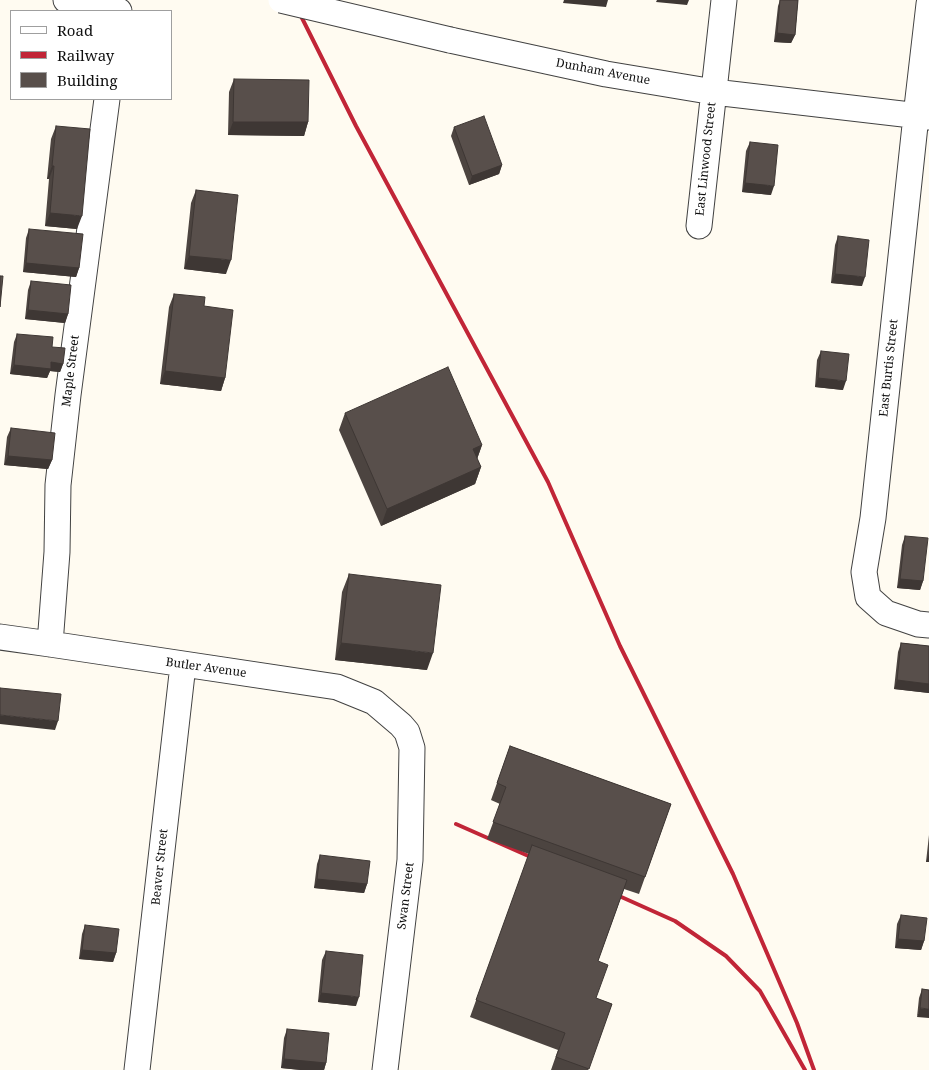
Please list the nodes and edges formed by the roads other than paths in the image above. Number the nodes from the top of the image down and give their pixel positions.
1 (66, 0) edge
2 (281, 0) edge
3 (724, 0) edge
4 (929, 4) edge
5 (114, 10) edge
6 (714, 92) junction
7 (107, 100) edge
8 (922, 116) edge
9 (699, 226) dead end
10 (929, 625) edge
11 (0, 637) edge
12 (50, 644) junction
13 (183, 665) junction
14 (401, 725) joint
15 (137, 1070) edge
16 (385, 1070) edge

1 - 5 street
2 - 6 street, Dunham Avenue, bridge
3 - 6 street, East Linwood Street
4 - 8 street, East Burtis Street
6 - 8 street, Dunham Avenue
6 - 9 street, East Linwood Street
7 - 12 street, Maple Street
8 - 10 street, East Burtis Street
11 - 12 street, Butler Avenue
12 - 13 street, Butler Avenue
13 - 14 street, Butler Avenue
13 - 15 street, Beaver Street
14 - 16 street, Swan Street

